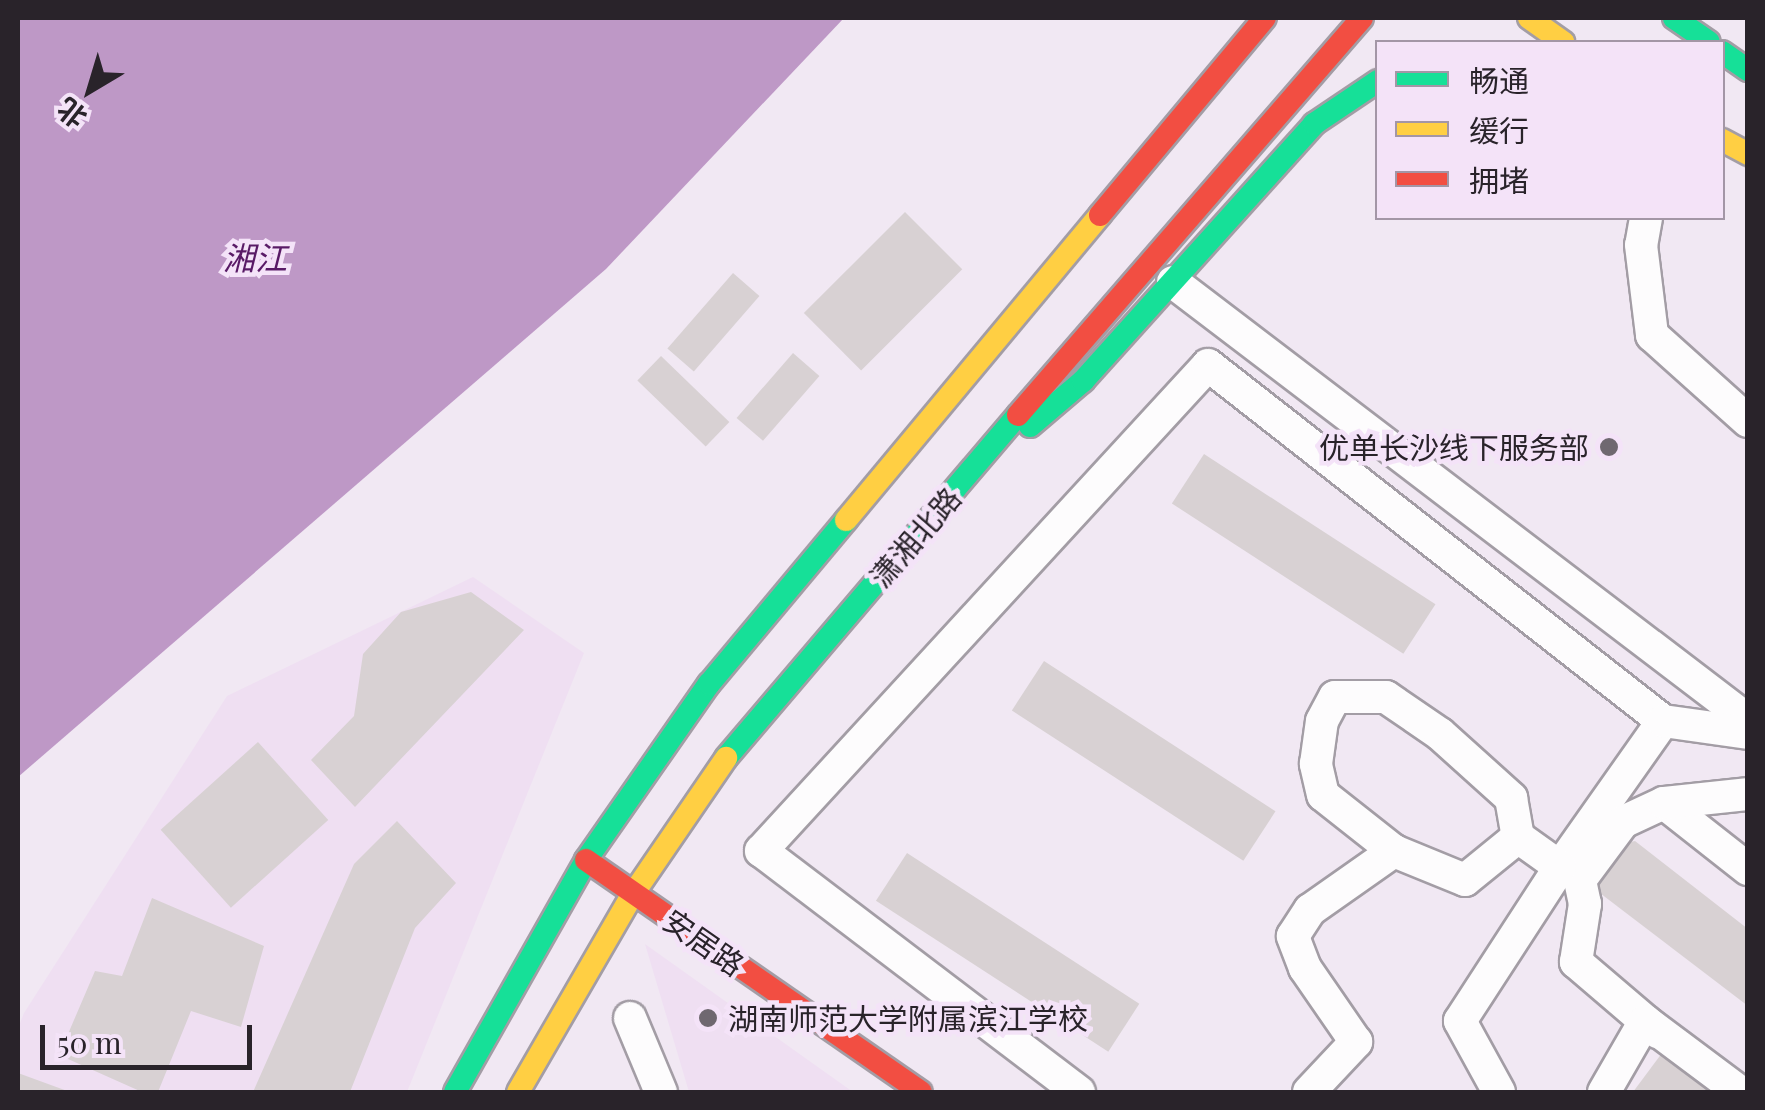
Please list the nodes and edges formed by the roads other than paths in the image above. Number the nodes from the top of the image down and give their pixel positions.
1 (1265, 18) edge
2 (1362, 18) edge
3 (1530, 18) edge
4 (1674, 18) edge
5 (1560, 40) edge
6 (1707, 40) edge
7 (1725, 54) edge
8 (1748, 70) edge
9 (1375, 84) edge
10 (1725, 142) edge
11 (1748, 154) edge
12 (1646, 220) edge
13 (1173, 282) junction
14 (1748, 422) edge
15 (959, 486) junction
16 (1748, 720) edge
17 (1663, 721) junction
18 (1748, 733) edge
19 (1748, 794) edge
20 (1664, 803) junction
21 (1518, 838) junction
22 (1394, 851) junction
23 (586, 860) junction
24 (1560, 868) junction
25 (1748, 869) edge
26 (633, 894) junction
27 (630, 1018) dead end
28 (1658, 1032) junction
29 (454, 1092) edge
30 (518, 1092) edge
31 (661, 1092) edge
32 (921, 1092) edge
33 (1080, 1092) edge
34 (1309, 1092) edge
35 (1499, 1092) edge
36 (1604, 1092) edge
37 (1740, 1092) edge

1 - 23 main road, 潇湘北路
2 - 15 main road, 潇湘北路
3 - 5 main road
4 - 6 main road
7 - 8 main road
9 - 13 main road
10 - 11 main road
12 - 14 street
13 - 15 main road
13 - 16 street
15 - 26 main road, 潇湘北路
17 - 18 street
17 - 24 street
17 - 33 street
19 - 20 street
20 - 25 street
20 - 28 street
21 - 22 street
21 - 22 street
21 - 24 street
22 - 34 street
23 - 26 main road, 安居路
23 - 29 main road, 潇湘北路
24 - 35 street
26 - 30 main road, 潇湘北路
26 - 32 main road, 安居路
27 - 31 street
28 - 36 street
28 - 37 street

